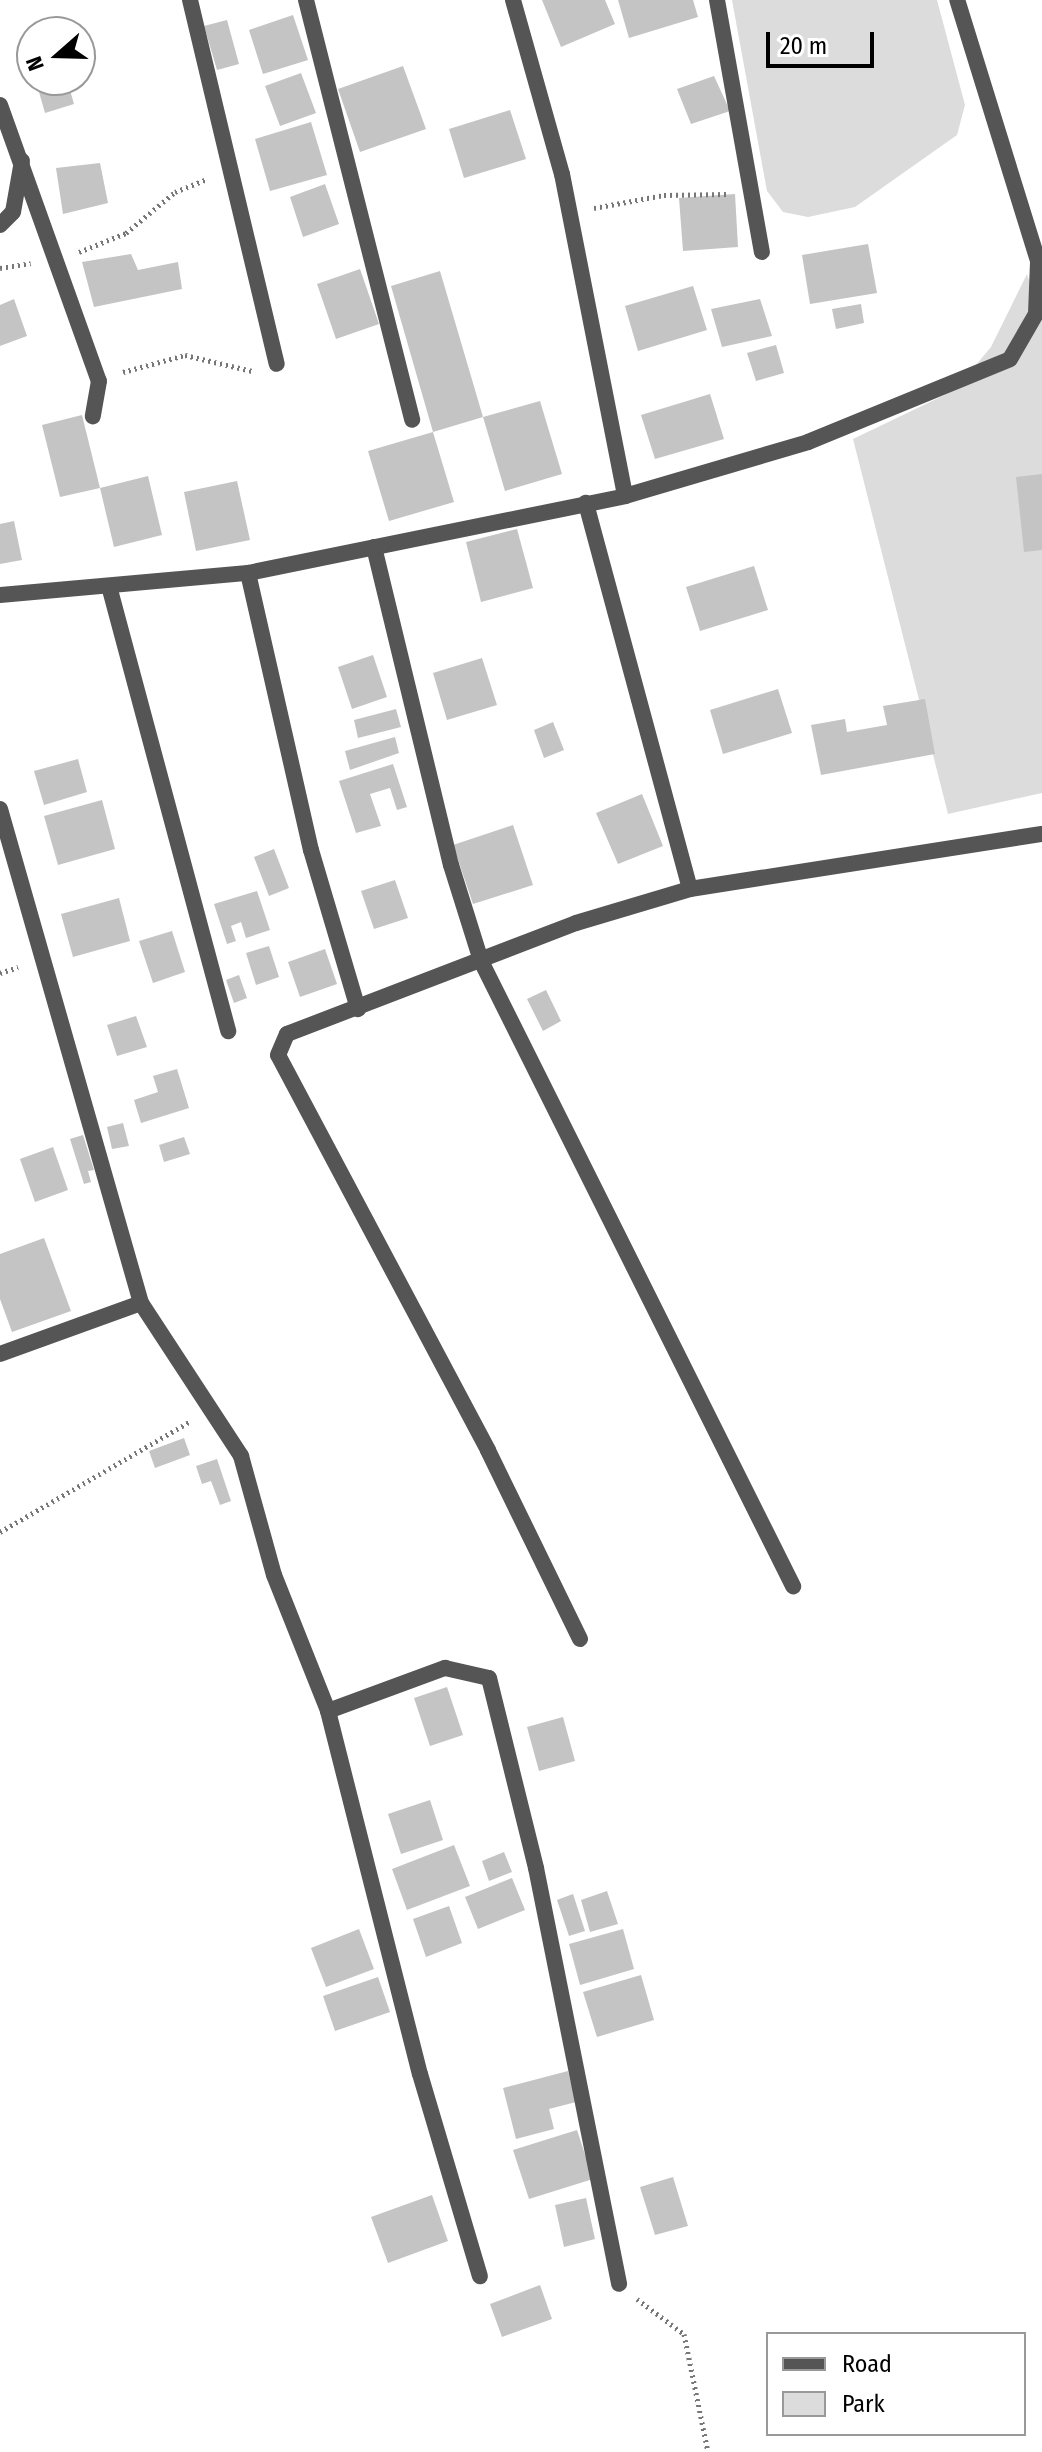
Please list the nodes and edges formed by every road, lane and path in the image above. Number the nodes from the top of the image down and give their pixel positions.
1 (190, 0) edge
2 (306, 0) edge
3 (513, 0) edge
4 (717, 0) edge
5 (957, 0) edge
6 (0, 105) edge
7 (22, 160) junction
8 (228, 167) junction
9 (751, 191) junction
10 (569, 213) junction
11 (0, 225) edge
12 (762, 252) dead end
13 (57, 258) junction
14 (0, 268) edge
15 (277, 364) joint
16 (99, 381) junction
17 (93, 416) dead end
18 (412, 420) dead end
19 (625, 496) junction
20 (586, 503) junction
21 (374, 547) junction
22 (248, 573) junction
23 (109, 586) junction
24 (24, 591) junction
25 (0, 595) edge
26 (0, 609) edge
27 (0, 809) edge
28 (1042, 834) edge
29 (690, 889) junction
30 (481, 961) junction
31 (358, 1009) junction
32 (228, 1031) dead end
33 (141, 1303) junction
34 (1, 1350) edge
35 (208, 1410) junction
36 (0, 1532) edge
37 (793, 1586) dead end
38 (580, 1639) dead end
39 (328, 1711) junction
40 (480, 2276) dead end
41 (619, 2284) joint
42 (708, 2452) edge

1 - 8 street
2 - 18 street
3 - 10 street
4 - 9 street
5 - 19 street
6 - 7 street
7 - 11 street
7 - 13 street
8 - 13 path
8 - 15 street
9 - 10 path
9 - 12 street
10 - 19 street
13 - 14 path
13 - 16 street
15 - 16 path
16 - 17 street
19 - 20 street
20 - 21 street
20 - 29 street
21 - 22 street
21 - 30 street
22 - 23 street
22 - 31 street
23 - 24 street
23 - 32 street
24 - 25 street
24 - 26 street
27 - 33 street
28 - 29 street
29 - 30 street
30 - 31 street
30 - 37 street
31 - 38 street
33 - 34 street
33 - 35 street
35 - 36 path
35 - 39 street
39 - 40 street
39 - 41 street
41 - 42 path

